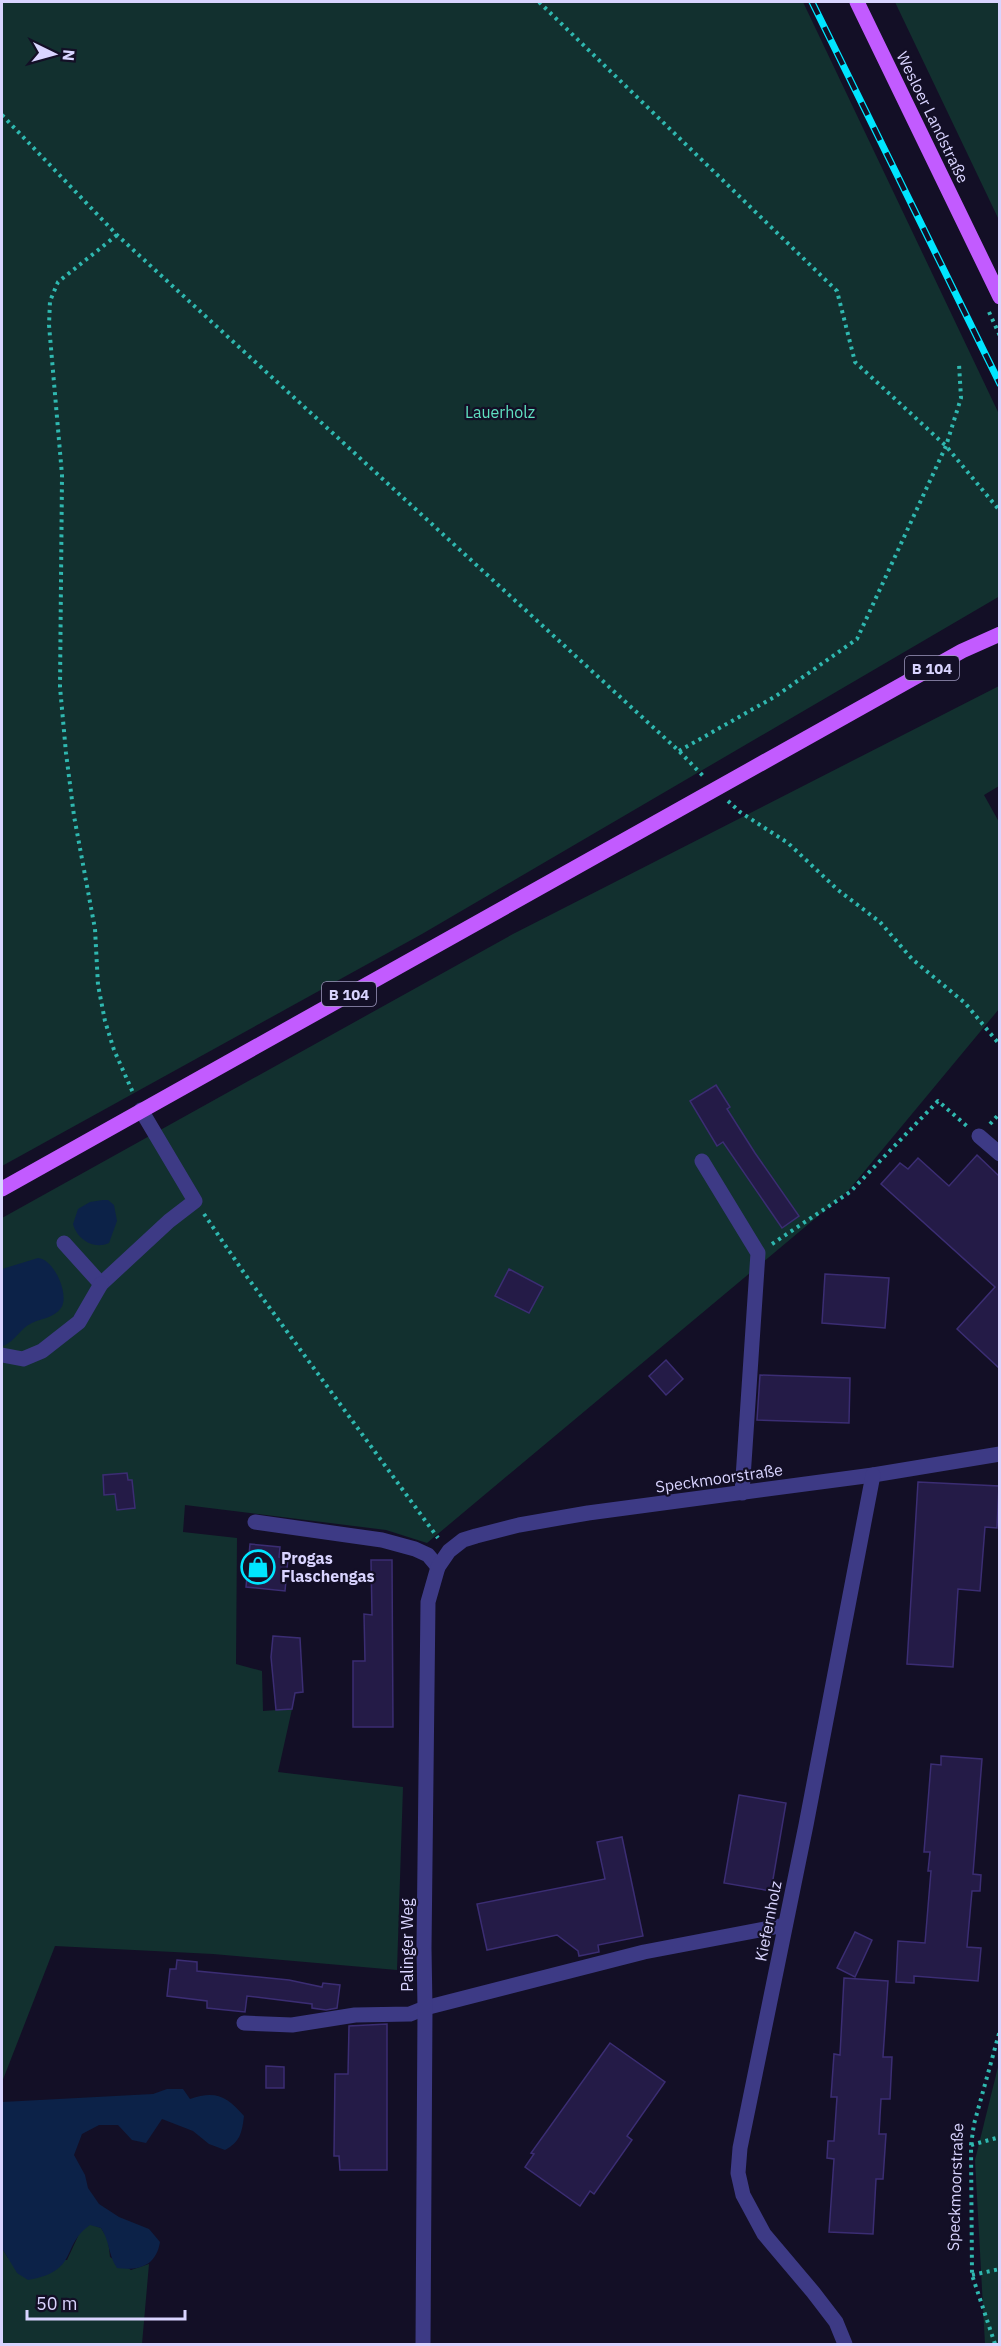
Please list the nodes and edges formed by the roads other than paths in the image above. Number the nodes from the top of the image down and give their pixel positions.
1 (857, 2) edge
2 (999, 297) edge
3 (999, 634) edge
4 (141, 1110) junction
5 (979, 1136) road end
6 (999, 1154) edge
7 (702, 1161) dead end
8 (2, 1188) edge
9 (64, 1243) dead end
10 (101, 1284) junction
11 (2, 1355) edge
12 (999, 1454) edge
13 (873, 1475) junction
14 (742, 1493) junction
15 (255, 1522) dead end
16 (449, 1551) joint
17 (438, 1567) junction
18 (785, 1925) junction
19 (425, 2008) junction
20 (244, 2023) dead end
21 (423, 2344) edge
22 (845, 2344) edge

1 - 2 main road, Wesloer Landstraße
3 - 4 main road, B 104
4 - 8 main road, B 104
4 - 10 street
5 - 6 street
7 - 14 street
9 - 10 street
10 - 11 street
12 - 13 street, Speckmoorstraße
13 - 14 street, Speckmoorstraße
13 - 18 street, Kiefernholz
14 - 16 street, Speckmoorstraße
15 - 17 street
16 - 17 street, Palinger Weg
17 - 19 street, Palinger Weg
18 - 19 street
18 - 22 street, Kiefernholz
19 - 20 street
19 - 21 street, Palinger Weg

